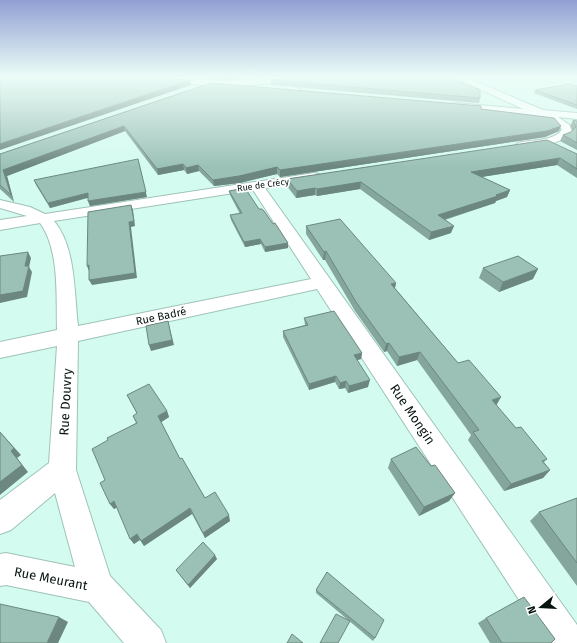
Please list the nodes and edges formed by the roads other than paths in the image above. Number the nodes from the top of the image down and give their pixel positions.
1 (466, 107) edge
2 (527, 107) edge
3 (543, 114) junction
4 (577, 116) edge
5 (547, 141) junction
6 (512, 146) edge
7 (559, 147) edge
8 (327, 175) edge
9 (257, 186) junction
10 (0, 204) edge
11 (43, 218) junction
12 (0, 225) edge
13 (322, 282) junction
14 (68, 335) junction
15 (0, 350) edge
16 (62, 470) junction
17 (0, 519) edge
18 (0, 570) edge
19 (97, 586) junction
20 (148, 643) edge
21 (568, 643) edge

1 - 3 street
2 - 3 street
3 - 4 street
3 - 5 street
5 - 6 street
5 - 7 street
8 - 9 street, Rue de Crécy
9 - 11 street, Rue de Crécy
9 - 13 street, Rue Mongin
10 - 11 street
11 - 12 street, Rue de Crécy
11 - 14 street, Rue Douvry
13 - 14 street, Rue Badré
13 - 21 street, Rue Mongin
14 - 15 street, Rue Badré
14 - 16 street, Rue Douvry
16 - 17 street
16 - 19 street, Rue Douvry
18 - 19 street, Rue Meurant
19 - 20 street, Rue Meurant

